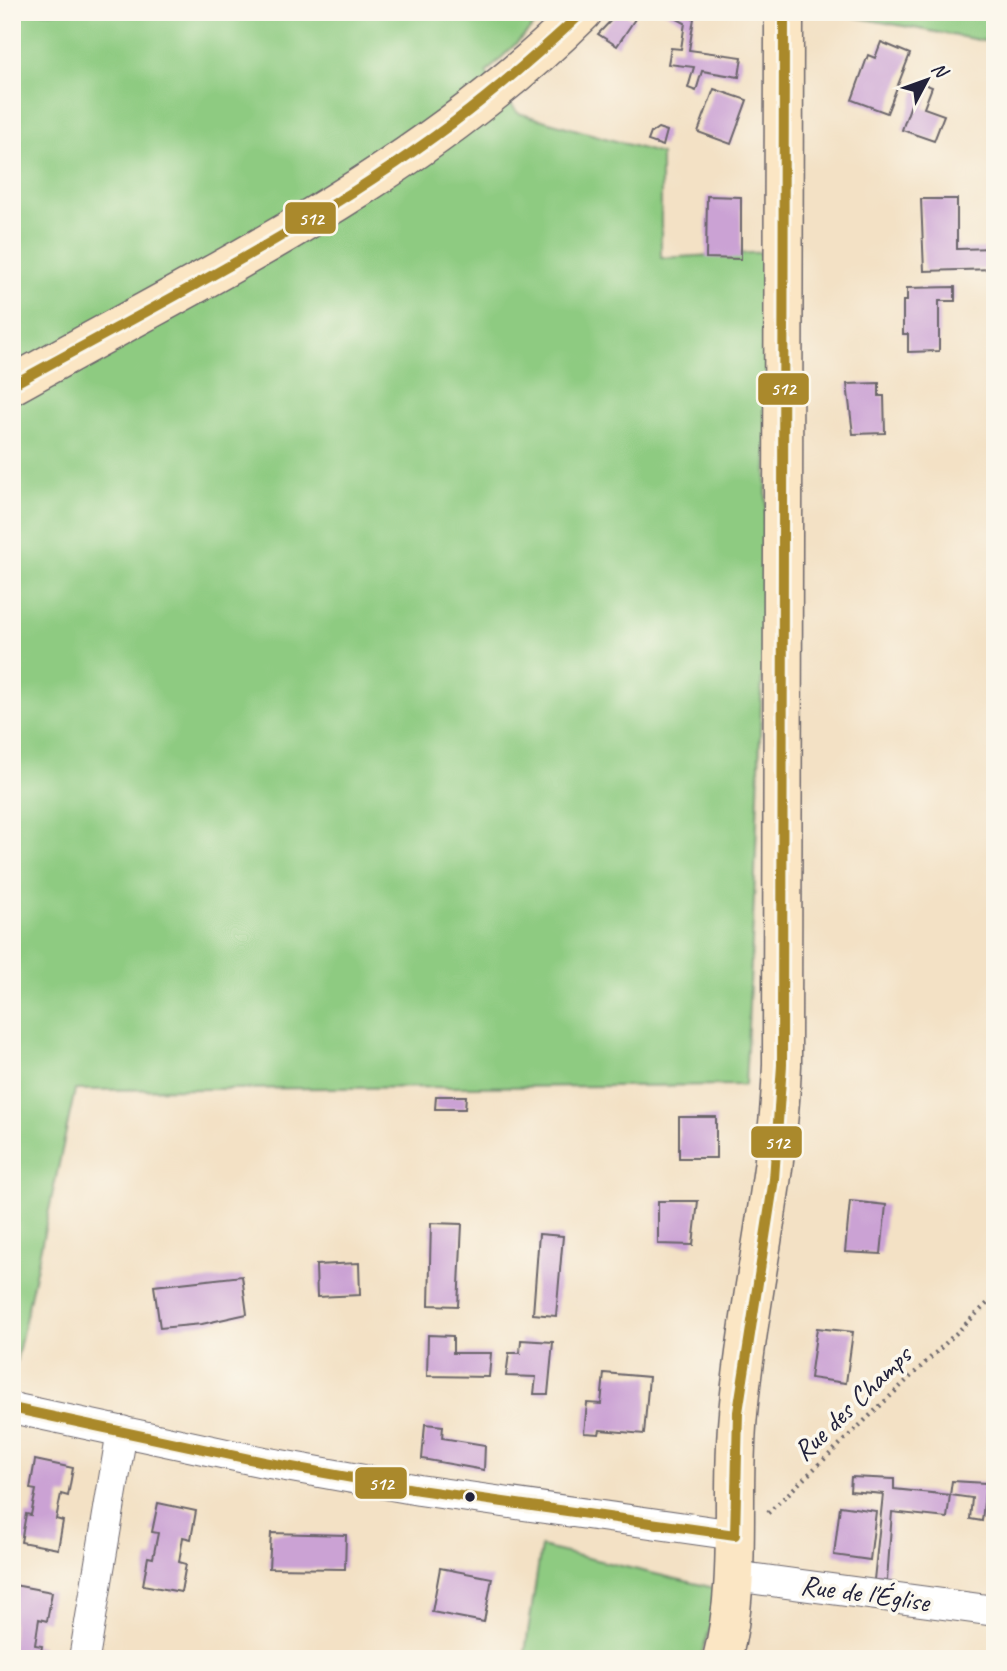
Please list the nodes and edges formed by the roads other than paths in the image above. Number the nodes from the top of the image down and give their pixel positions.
1 (583, 12) edge
2 (784, 12) edge
3 (12, 385) edge
4 (12, 1408) edge
5 (122, 1432) junction
6 (734, 1535) junction
7 (734, 1576) junction
8 (995, 1611) edge
9 (84, 1659) edge
10 (722, 1659) edge

1 - 3 street
2 - 6 street
4 - 5 street
5 - 6 street
5 - 9 street
6 - 7 street
7 - 8 street, Rue de l'Église
7 - 10 street

